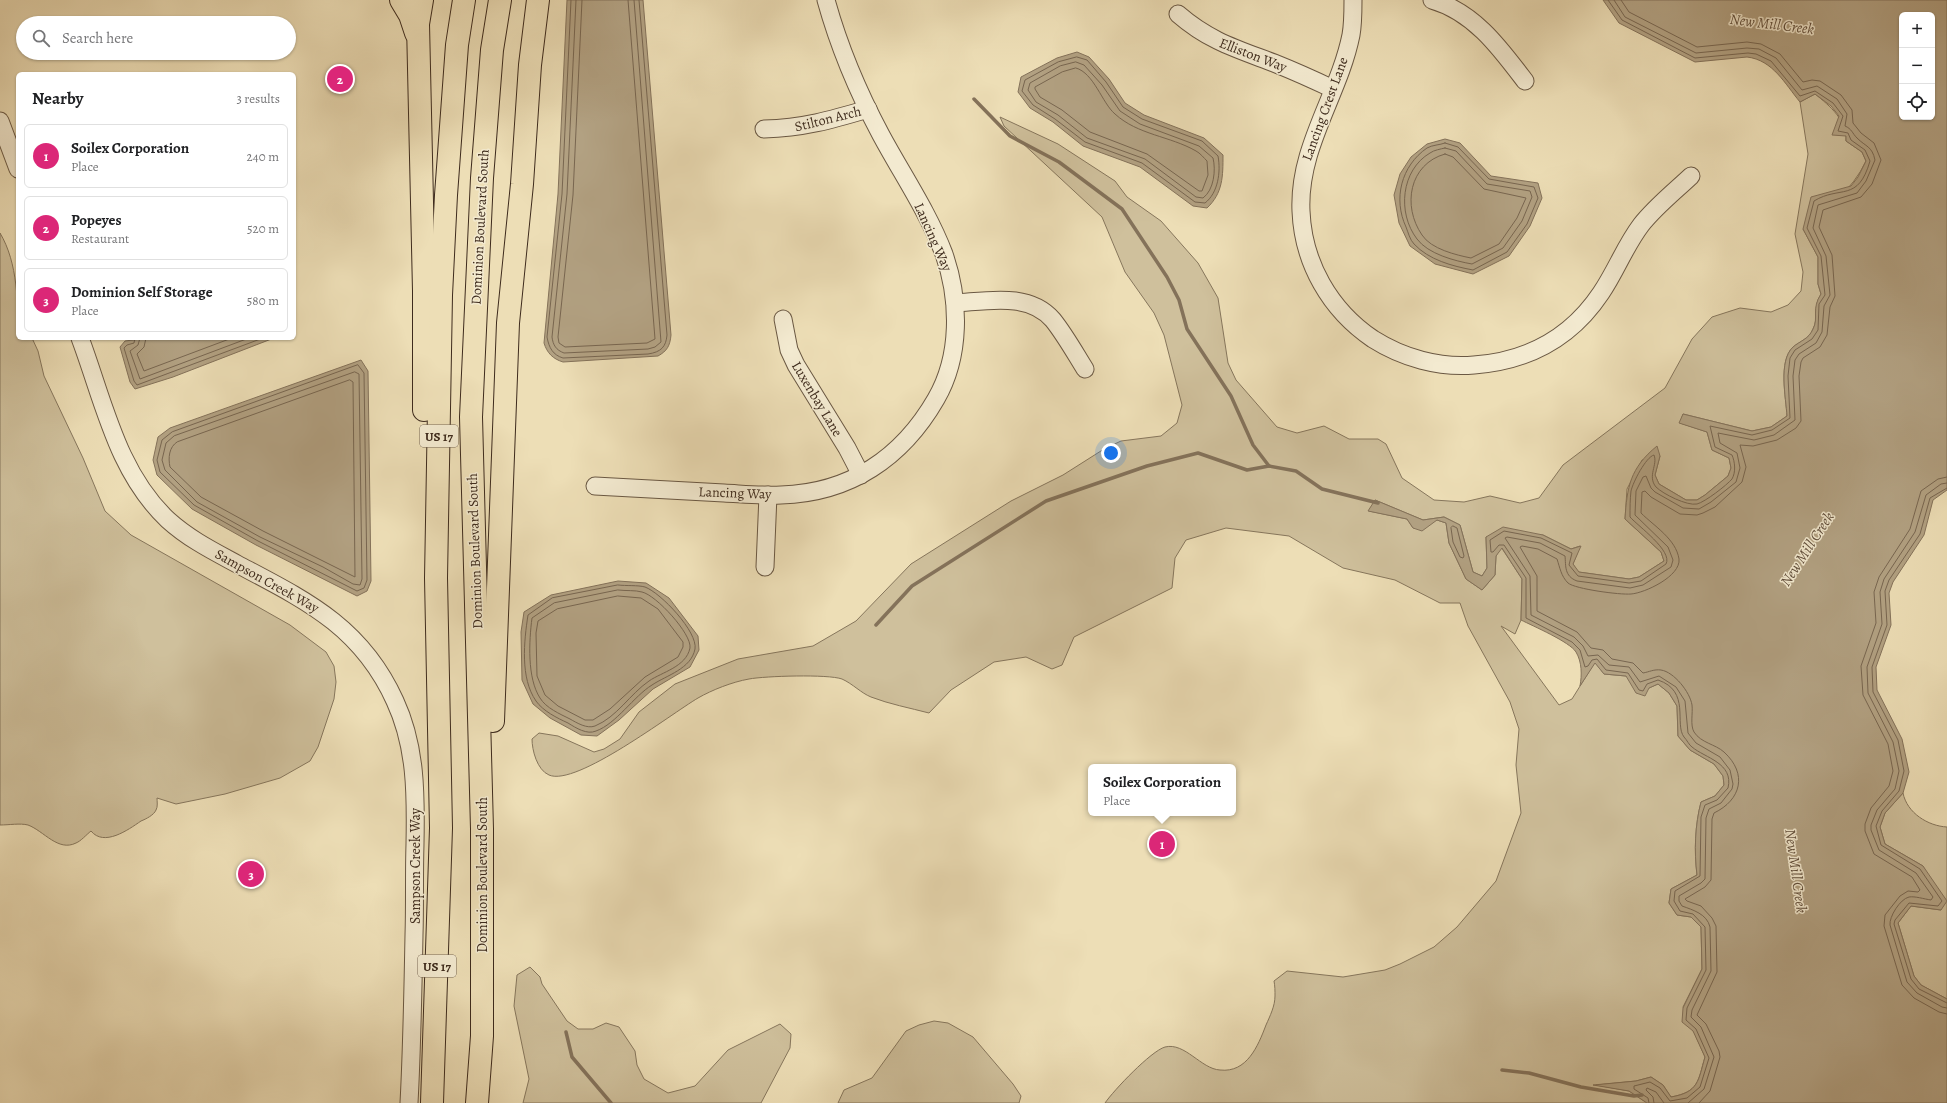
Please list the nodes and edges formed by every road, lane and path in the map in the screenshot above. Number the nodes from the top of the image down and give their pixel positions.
1 (401, 0) edge
2 (422, 0) edge
3 (464, 0) edge
4 (500, 0) edge
5 (530, 0) edge
6 (538, 0) edge
7 (826, 0) edge
8 (1353, 0) edge
9 (1432, 0) edge
10 (1178, 14) dead end
11 (420, 50) junction
12 (530, 65) junction
13 (1525, 81) dead end
14 (1333, 89) junction
15 (868, 109) junction
16 (0, 121) edge
17 (764, 129) dead end
18 (16, 165) edge
19 (1691, 176) dead end
20 (955, 303) junction
21 (783, 319) dead end
22 (81, 340) edge
23 (1085, 369) dead end
24 (861, 475) junction
25 (594, 486) dead end
26 (768, 495) junction
27 (765, 567) dead end
28 (436, 578) junction
29 (487, 829) junction
30 (409, 1103) edge
31 (432, 1103) edge
32 (477, 1103) edge

1 - 11 highway
2 - 11 highway
3 - 28 highway, US 17
4 - 29 highway, Dominion Boulevard South / US 17
5 - 12 highway
6 - 12 highway
7 - 15 street, Lancing Way
8 - 14 street, Lancing Crest Lane
9 - 13 street
10 - 14 street, Elliston Way
11 - 28 highway
12 - 29 highway
14 - 19 street, Lancing Crest Lane
15 - 17 street, Stilton Arch
15 - 20 street, Lancing Way
16 - 18 street
20 - 23 street
20 - 24 street, Lancing Way
21 - 24 street, Luxenbay Lane
22 - 30 street, Sampson Creek Way
24 - 26 street, Lancing Way
25 - 26 street, Lancing Way
26 - 27 street
28 - 31 highway, US 17
29 - 32 highway, Dominion Boulevard South / US 17

